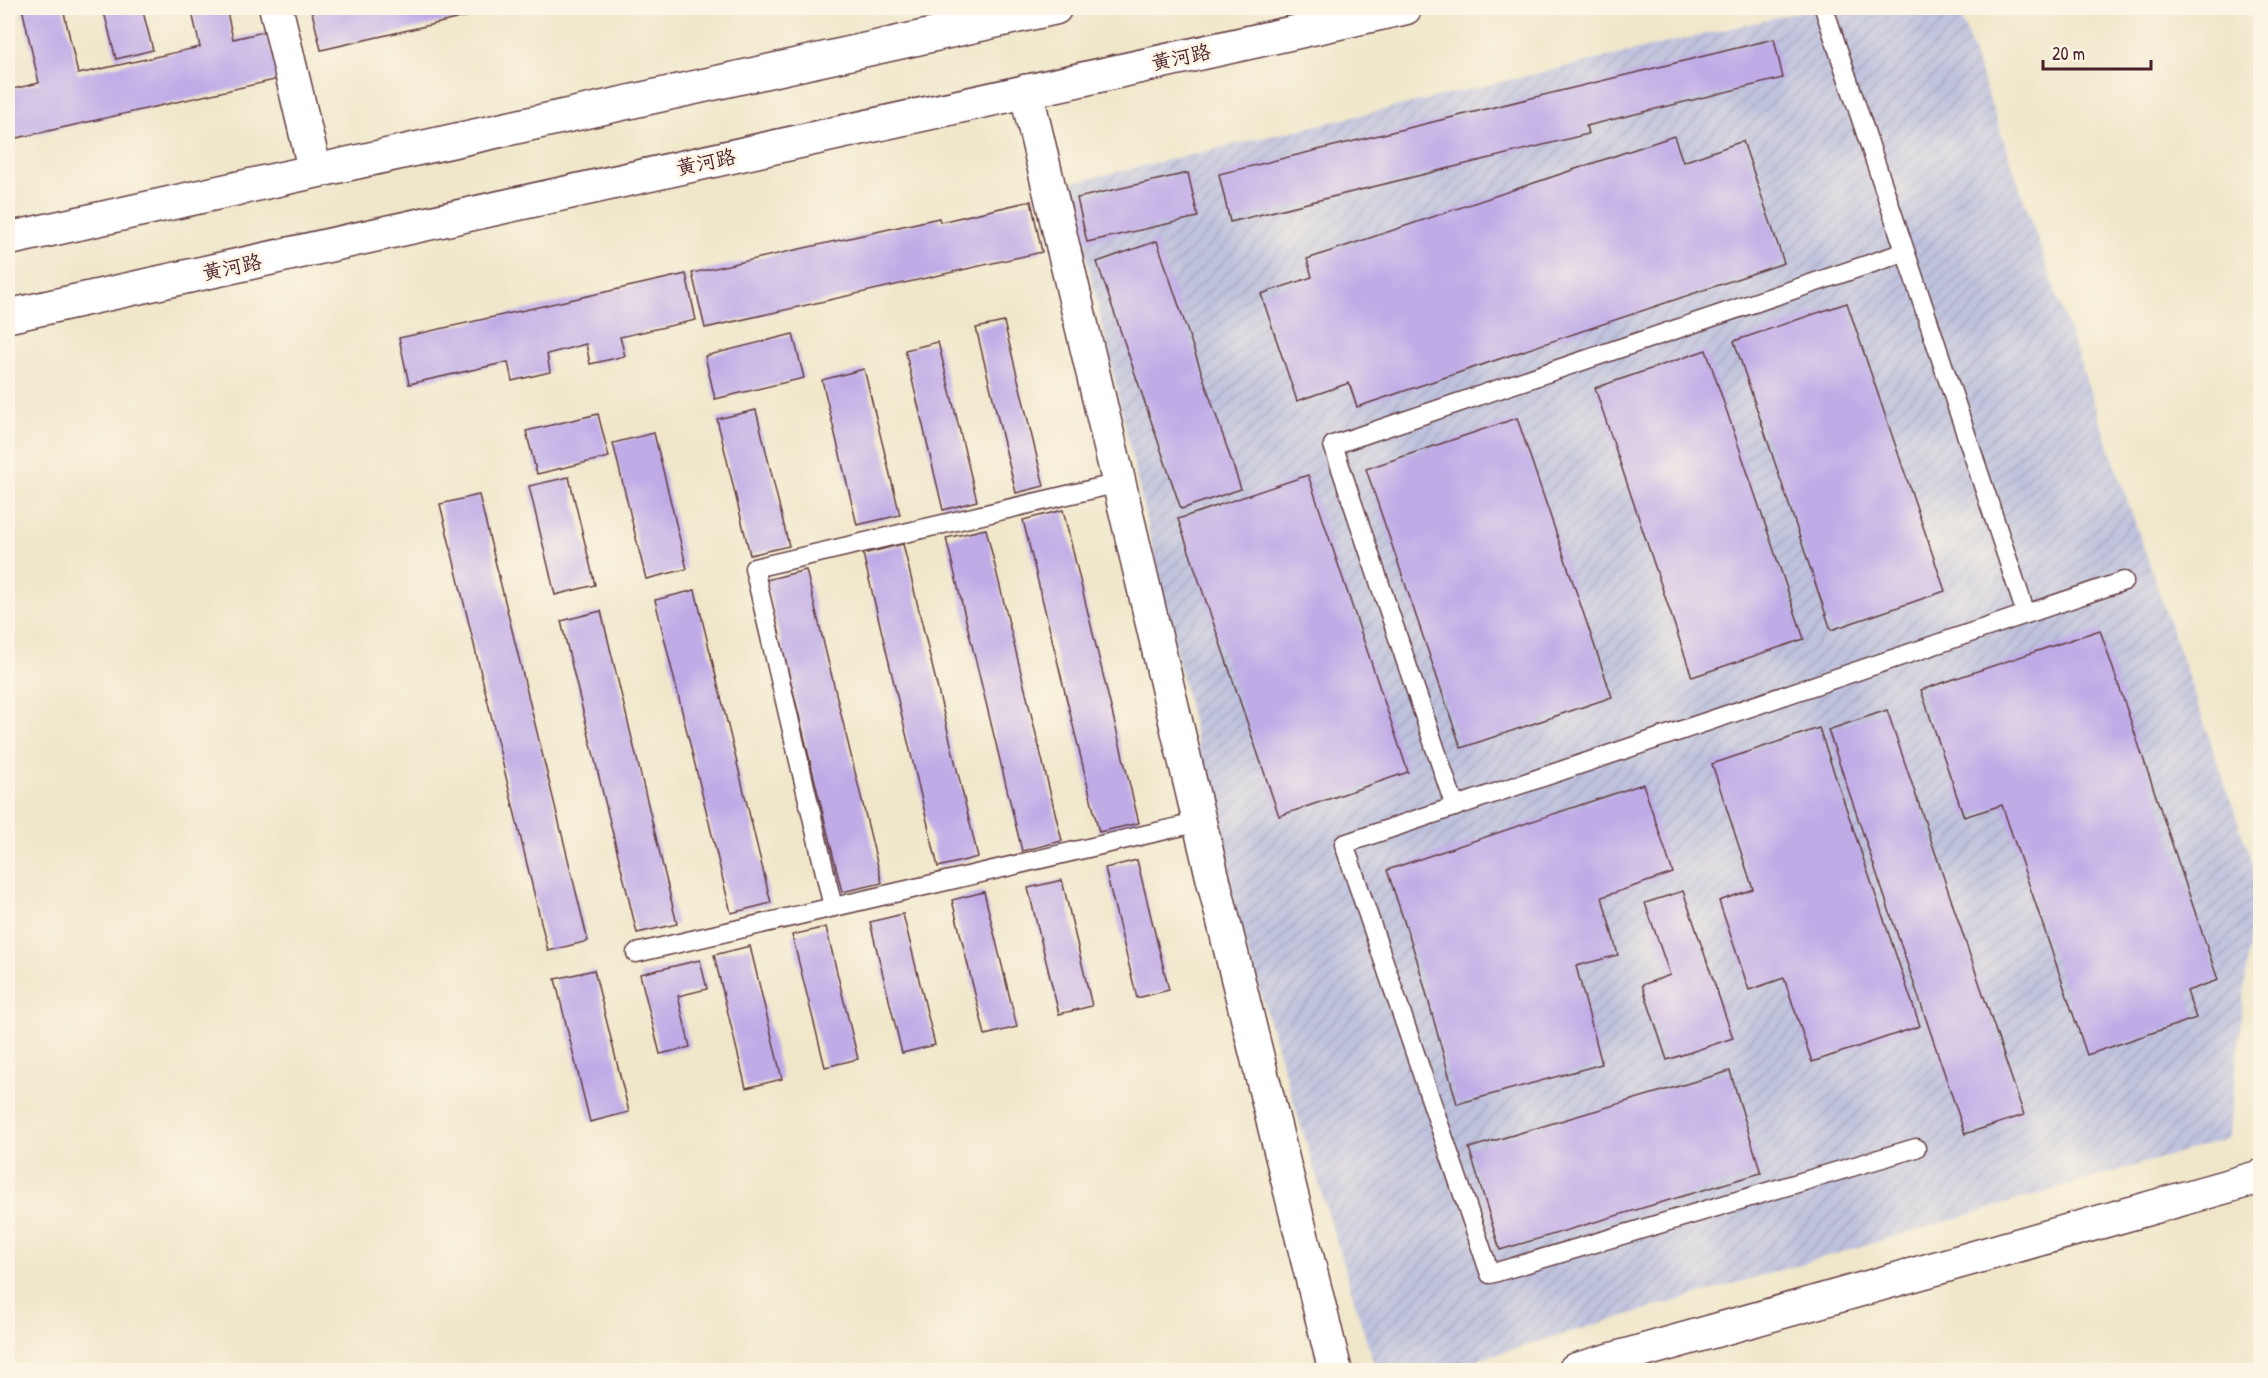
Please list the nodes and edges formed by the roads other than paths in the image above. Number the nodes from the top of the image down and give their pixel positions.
1 (276, 8) edge
2 (1055, 8) edge
3 (1405, 8) edge
4 (1824, 8) edge
5 (1026, 91) junction
6 (315, 171) junction
7 (8, 239) edge
8 (1905, 252) junction
9 (8, 316) edge
10 (1119, 483) junction
11 (2124, 581) dead end
12 (2026, 614) junction
13 (1455, 807) junction
14 (1200, 822) junction
15 (833, 907) junction
16 (636, 953) dead end
17 (1916, 1148) dead end
18 (2260, 1177) edge
19 (1335, 1371) edge
20 (1575, 1371) edge

1 - 6 main road
2 - 6 main road
3 - 5 main road, 黄河路
4 - 8 lane
5 - 9 main road, 黄河路
5 - 10 main road
6 - 7 main road
8 - 12 lane
8 - 13 lane
10 - 14 main road
10 - 15 lane
11 - 12 lane
12 - 13 lane
13 - 17 lane
14 - 15 lane
14 - 19 main road
15 - 16 lane
18 - 20 main road

